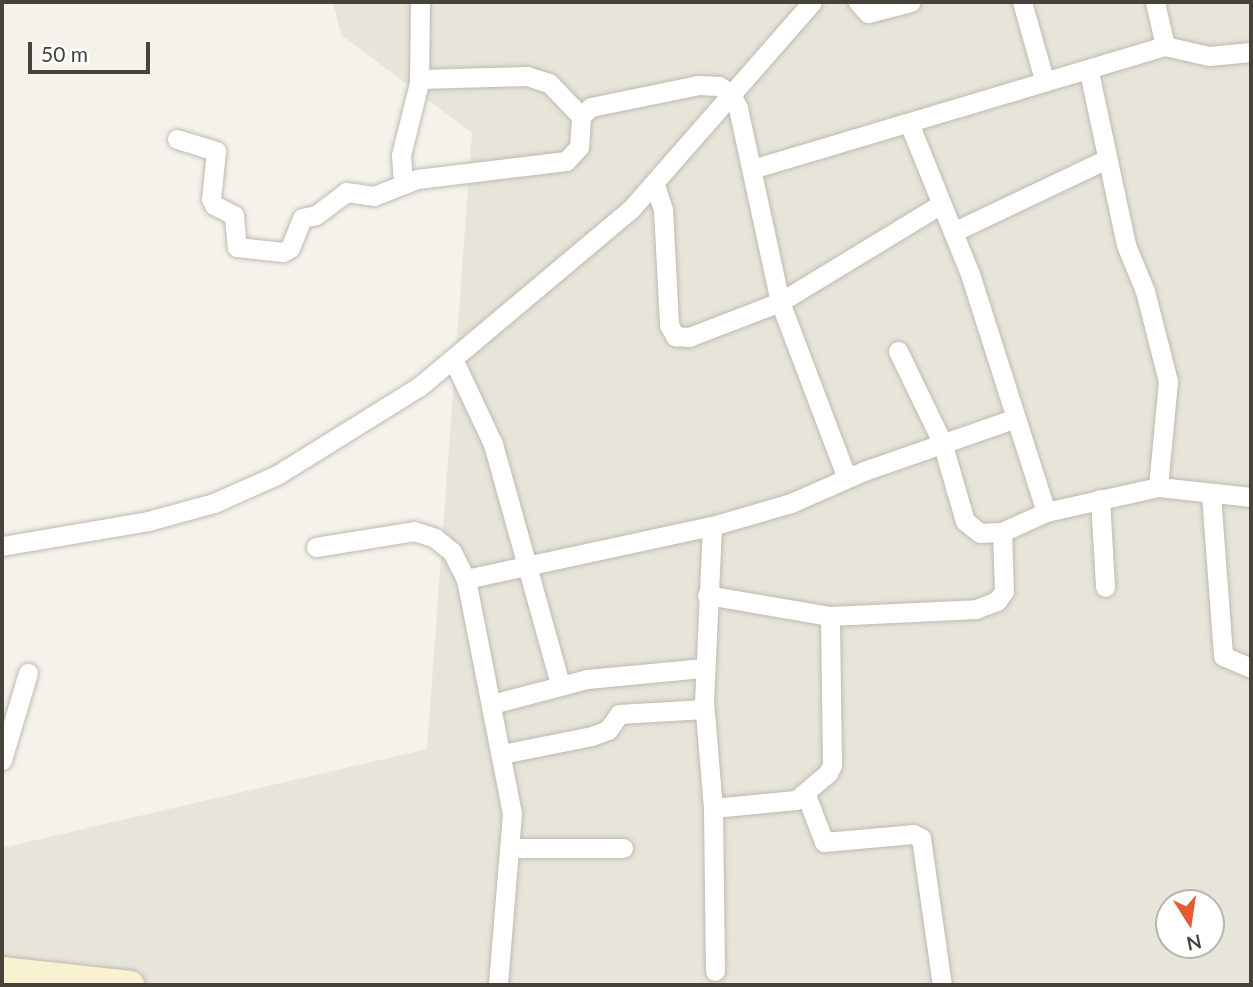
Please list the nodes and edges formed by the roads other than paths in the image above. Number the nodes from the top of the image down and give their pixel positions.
1 (420, 2) edge
2 (812, 2) edge
3 (858, 2) edge
4 (911, 2) edge
5 (1022, 2) edge
6 (1155, 2) edge
7 (1165, 47) junction
8 (1251, 52) edge
9 (1089, 72) junction
10 (419, 79) junction
11 (1044, 79) junction
12 (731, 94) junction
13 (581, 116) junction
14 (909, 123) junction
15 (177, 139) dead end
16 (1107, 159) junction
17 (752, 169) junction
18 (403, 183) junction
19 (655, 185) junction
20 (941, 204) junction
21 (953, 232) junction
22 (780, 302) junction
23 (898, 351) dead end
24 (453, 359) junction
25 (1013, 419) junction
26 (942, 442) junction
27 (847, 478) junction
28 (1158, 487) junction
29 (1211, 495) junction
30 (1251, 496) edge
31 (1100, 499) junction
32 (1046, 512) junction
33 (712, 526) junction
34 (1002, 532) junction
35 (2, 546) edge
36 (316, 547) dead end
37 (528, 565) junction
38 (466, 579) junction
39 (1105, 587) dead end
40 (708, 595) junction
41 (830, 616) junction
42 (704, 668) junction
43 (1251, 668) edge
44 (28, 673) dead end
45 (560, 684) junction
46 (492, 704) junction
47 (704, 709) junction
48 (502, 754) junction
49 (2, 760) edge
50 (806, 795) junction
51 (713, 808) junction
52 (511, 848) junction
53 (623, 848) dead end
54 (2, 971) edge
55 (715, 971) dead end
56 (131, 985) edge
57 (498, 985) edge
58 (942, 985) edge

1 - 10 street
2 - 12 street
3 - 4 street
5 - 11 street
6 - 7 street
7 - 8 street
7 - 9 street
9 - 11 street
9 - 16 street
10 - 13 street
10 - 18 street
11 - 14 street
12 - 13 street
12 - 17 street
12 - 19 street
13 - 18 street
14 - 17 street
14 - 20 street
15 - 18 street
16 - 21 street
16 - 28 street
17 - 22 street
19 - 22 street
19 - 24 street
20 - 21 street
20 - 22 street
21 - 25 street
22 - 27 street
23 - 26 street
24 - 35 street
24 - 37 street
25 - 26 street
25 - 32 street
26 - 27 street
26 - 34 street
27 - 33 street
28 - 29 street
28 - 31 street
29 - 30 street
29 - 43 street
31 - 32 street
31 - 39 street
32 - 34 street
33 - 37 street
33 - 40 street
34 - 41 street
36 - 38 street
37 - 38 street
37 - 45 street
38 - 46 street
40 - 41 street
40 - 42 street
41 - 50 street
42 - 45 street
42 - 47 street
44 - 49 street
45 - 46 street
46 - 48 street
47 - 48 street
47 - 51 street
48 - 52 street
50 - 51 street
50 - 58 street
51 - 55 street
52 - 53 street
52 - 57 street
54 - 56 main road

